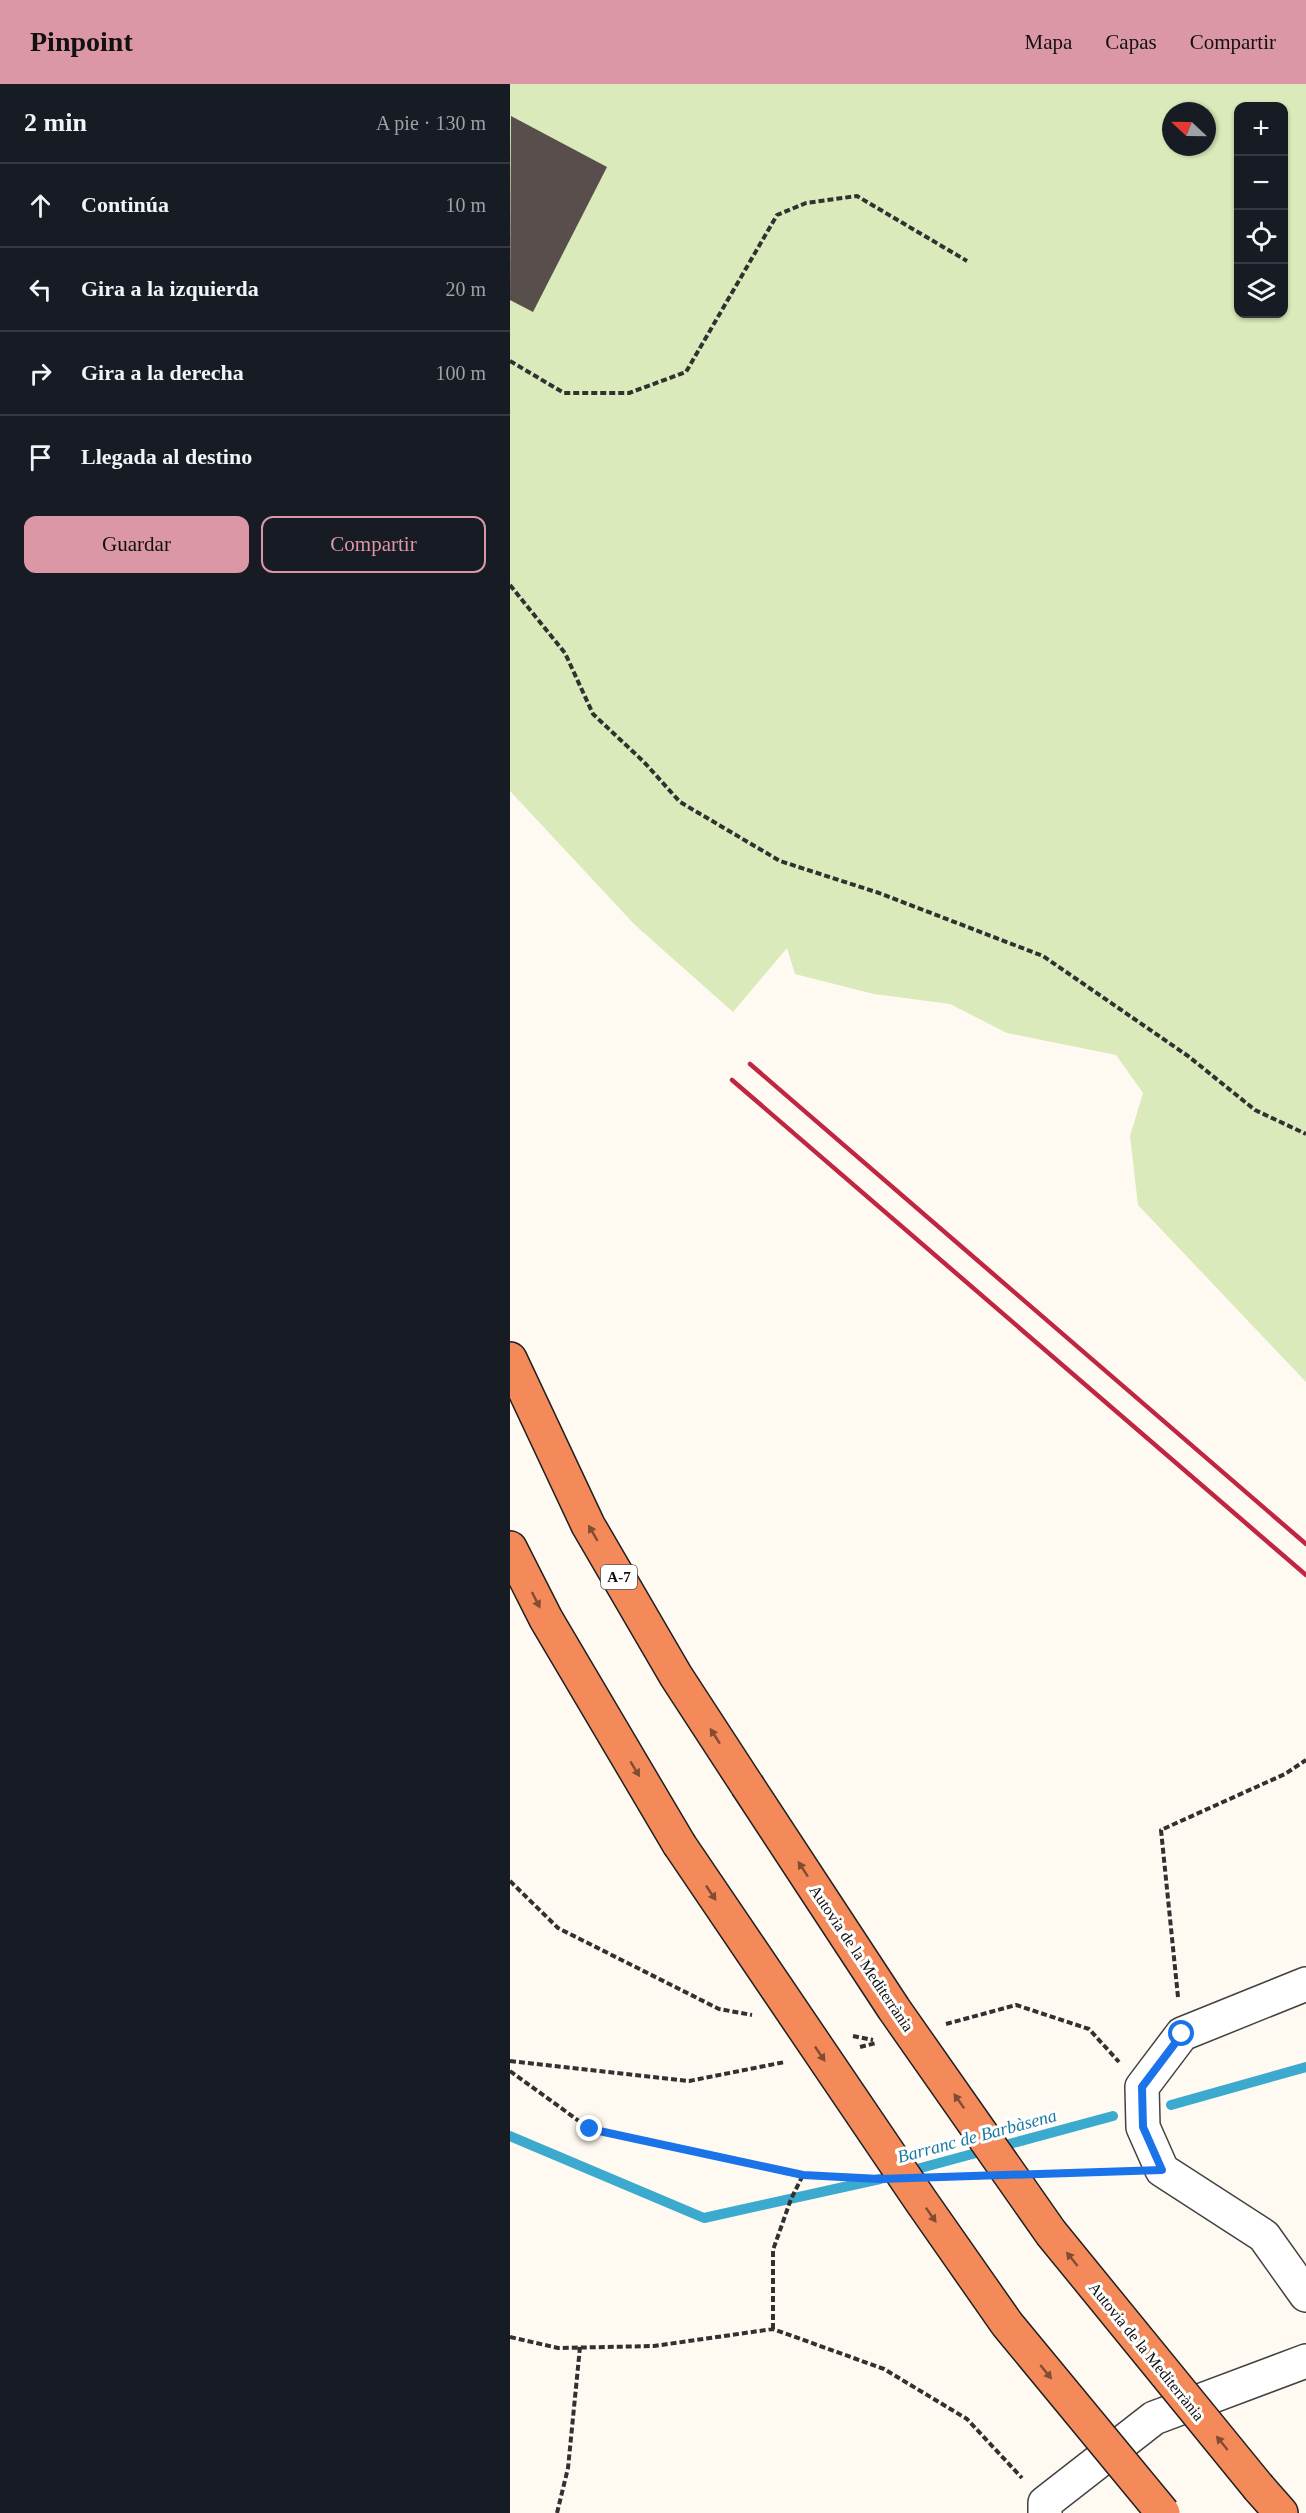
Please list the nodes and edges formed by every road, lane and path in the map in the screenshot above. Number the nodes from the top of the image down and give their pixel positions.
1 (967, 261) dead end
2 (510, 360) edge
3 (510, 585) edge
4 (1306, 1134) edge
5 (510, 1359) edge
6 (510, 1548) edge
7 (1306, 1760) edge
8 (1306, 1984) edge
9 (1182, 2034) junction
10 (883, 2042) dead end
11 (849, 2049) dead end
12 (792, 2060) dead end
13 (510, 2061) edge
14 (510, 2071) edge
15 (1162, 2170) junction
16 (1044, 2174) dead end
17 (803, 2175) junction
18 (974, 2176) dead end
19 (939, 2177) dead end
20 (869, 2178) dead end
21 (1306, 2295) edge
22 (773, 2329) junction
23 (510, 2337) edge
24 (580, 2347) junction
25 (1306, 2361) edge
26 (1045, 2508) edge
27 (557, 2513) edge
28 (1163, 2513) edge
29 (1281, 2513) edge

1 - 2 path
3 - 4 path
29 -> 5 highway, Autovia de la Mediterrània / A-7, bridge
6 -> 28 highway, bridge
7 - 9 path
8 - 9 street
9 - 15 street
10 - 11 path
12 - 13 path
14 - 17 path
15 - 16 path
15 - 21 street
17 - 20 path
17 - 22 path
18 - 19 path
22 - 24 path
22 - 26 path
23 - 24 path
24 - 27 path
25 - 26 street

